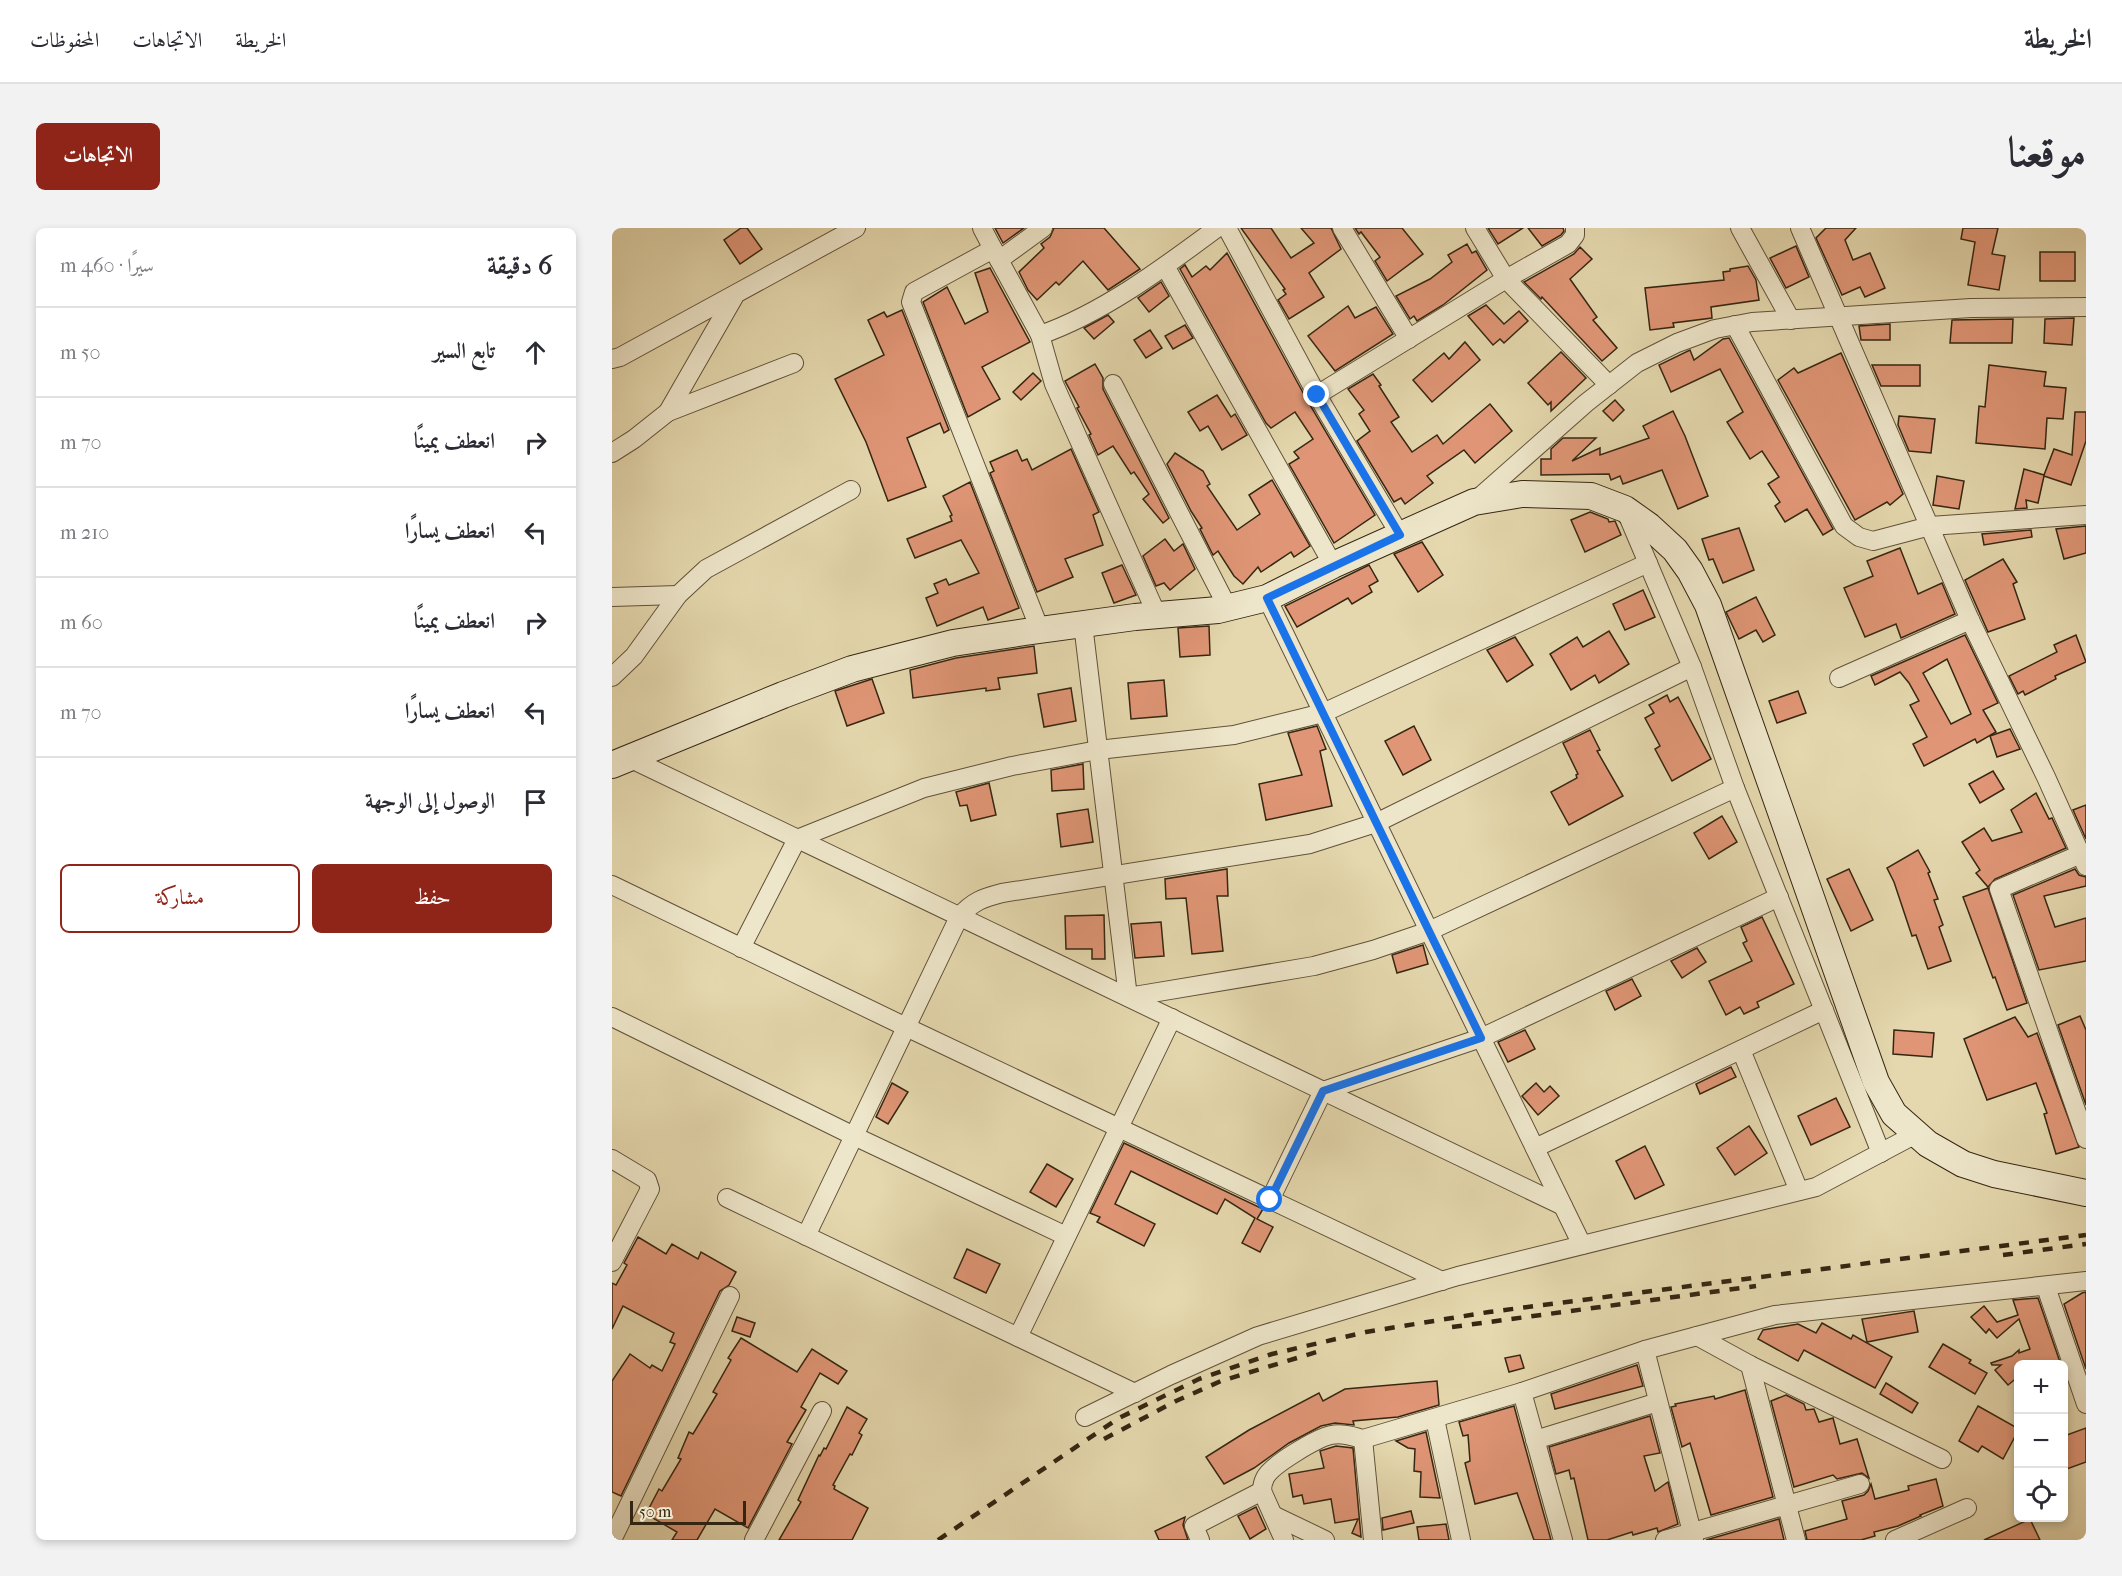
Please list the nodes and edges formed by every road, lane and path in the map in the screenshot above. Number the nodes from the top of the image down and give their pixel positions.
1 (856, 228) edge
2 (982, 228) edge
3 (1043, 228) edge
4 (1217, 228) edge
5 (1227, 228) edge
6 (1342, 228) edge
7 (1475, 228) edge
8 (1575, 228) edge
9 (1740, 228) edge
10 (1800, 228) edge
11 (996, 255) junction
12 (1165, 266) junction
13 (1506, 279) junction
14 (734, 296) junction
15 (2086, 307) edge
16 (1839, 318) junction
17 (1791, 320) junction
18 (1735, 325) junction
19 (1040, 335) junction
20 (1409, 339) junction
21 (612, 359) edge
22 (794, 363) dead end
23 (1113, 384) dead end
24 (1609, 385) junction
25 (1317, 395) junction
26 (668, 412) junction
27 (612, 453) edge
28 (851, 490) dead end
29 (1474, 502) junction
30 (1625, 509) junction
31 (2086, 515) edge
32 (1930, 526) junction
33 (1400, 535) junction
34 (1647, 563) junction
35 (1334, 565) junction
36 (678, 595) junction
37 (612, 597) edge
38 (1267, 598) junction
39 (1228, 608) junction
40 (1157, 615) junction
41 (1970, 620) junction
42 (1083, 624) junction
43 (1040, 630) junction
44 (1692, 667) junction
45 (612, 677) edge
46 (1839, 678) dead end
47 (1323, 713) junction
48 (1098, 750) junction
49 (621, 762) edge
50 (1736, 789) junction
51 (1376, 823) junction
52 (797, 839) junction
53 (2084, 860) edge
54 (1113, 876) junction
55 (612, 885) edge
56 (1779, 897) junction
57 (959, 916) junction
58 (1429, 931) junction
59 (741, 948) junction
60 (1128, 997) junction
61 (1824, 1010) junction
62 (612, 1017) edge
63 (1172, 1018) junction
64 (906, 1027) junction
65 (1481, 1038) junction
66 (1741, 1050) junction
67 (1323, 1091) junction
68 (1118, 1128) junction
69 (1916, 1134) junction
70 (854, 1136) junction
71 (2086, 1139) edge
72 (1535, 1148) junction
73 (1881, 1153) junction
74 (612, 1160) edge
75 (1799, 1191) junction
76 (2086, 1193) edge
77 (727, 1198) dead end
78 (1270, 1200) junction
79 (1563, 1206) junction
80 (806, 1236) junction
81 (1066, 1236) junction
82 (1582, 1245) junction
83 (612, 1262) edge
84 (1442, 1281) junction
85 (2086, 1281) edge
86 (2046, 1287) junction
87 (730, 1296) dead end
88 (1697, 1336) junction
89 (1018, 1337) junction
90 (1645, 1350) junction
91 (1750, 1365) junction
92 (1135, 1392) junction
93 (1522, 1392) junction
94 (1658, 1402) junction
95 (2086, 1404) edge
96 (822, 1411) dead end
97 (1085, 1417) dead end
98 (1435, 1419) junction
99 (1363, 1438) junction
100 (1535, 1440) junction
101 (1942, 1459) dead end
102 (1860, 1484) dead end
103 (1262, 1491) junction
104 (1787, 1505) junction
105 (1967, 1508) dead end
106 (1272, 1515) junction
107 (1927, 1533) edge
108 (1693, 1536) edge
109 (612, 1540) edge
110 (754, 1540) edge
111 (1200, 1540) edge
112 (1284, 1540) edge
113 (1325, 1540) edge
114 (1373, 1540) edge
115 (1461, 1540) edge
116 (1563, 1540) edge
117 (1665, 1540) edge
118 (1796, 1540) edge
119 (1895, 1540) edge

1 - 14 street
2 - 11 street
3 - 11 street
4 - 12 street
5 - 25 street
6 - 20 street
7 - 13 street
8 - 13 street
9 - 17 street
10 - 16 street
11 - 19 street
11 - 43 street
12 - 19 street
12 - 35 street
13 - 20 street
13 - 24 street
14 - 21 street
14 - 26 street
15 - 16 street
16 - 17 street
16 - 32 street
17 - 18 street
18 - 24 street
18 - 32 street
19 - 40 street
20 - 25 street
22 - 26 street
23 - 39 street
24 - 29 street
25 - 33 street
26 - 27 street
28 - 36 street
29 - 30 street
29 - 33 street
30 - 34 street
30 - 69 street
31 - 32 street
32 - 41 street
33 - 35 street
34 - 44 street
34 - 47 street
35 - 38 street
36 - 37 street
36 - 45 street
38 - 39 street
38 - 47 street
39 - 40 street
40 - 42 street
41 - 46 street
41 - 53 street
42 - 43 street
42 - 48 street
43 - 49 street
44 - 50 street
44 - 51 street
47 - 48 street
47 - 51 street
48 - 52 street
48 - 54 street
49 - 52 street
50 - 56 street
50 - 58 street
51 - 54 street
51 - 58 street
52 - 57 street
52 - 59 street
53 - 71 street
54 - 57 street
54 - 60 street
55 - 59 street
56 - 61 street
56 - 65 street
57 - 60 street
57 - 64 street
58 - 60 street
58 - 65 street
59 - 64 street
60 - 63 street
61 - 66 street
61 - 73 street
62 - 70 street
63 - 67 street
63 - 68 street
64 - 68 street
64 - 70 street
65 - 67 street
65 - 72 street
66 - 72 street
66 - 75 street
67 - 78 street
67 - 79 street
68 - 78 street
68 - 81 street
69 - 73 street
69 - 76 street
70 - 80 street
70 - 81 street
72 - 79 street
73 - 75 street
74 - 83 street
75 - 82 street
77 - 80 street
78 - 84 street
79 - 82 street
80 - 89 street
81 - 89 street
82 - 84 street
84 - 92 street
85 - 86 street
86 - 88 street
86 - 95 street
87 - 109 street
88 - 90 street
88 - 91 street
89 - 92 street
90 - 93 street
90 - 94 street
91 - 101 street
91 - 104 street
92 - 97 street
93 - 98 street
93 - 100 street
94 - 100 street
94 - 108 street
96 - 110 street
98 - 99 street
98 - 115 street
99 - 103 street
99 - 114 street
100 - 116 street
102 - 104 street
103 - 106 street
103 - 111 street
104 - 108 street
104 - 118 street
105 - 107 street
106 - 112 street
106 - 113 street
107 - 119 street
108 - 117 street

